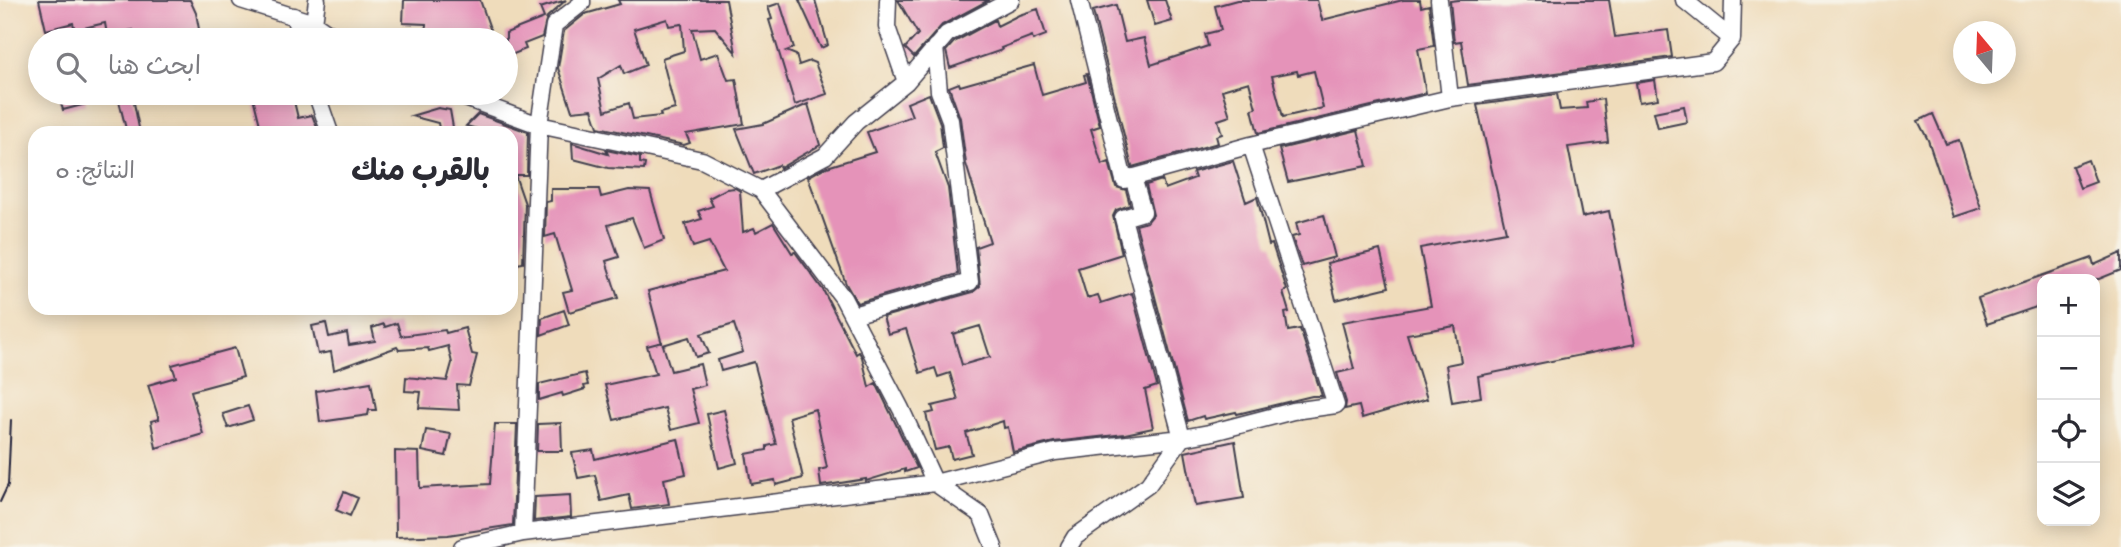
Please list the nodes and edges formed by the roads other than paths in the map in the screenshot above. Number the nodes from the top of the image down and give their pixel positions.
1 (241, 0) edge
2 (317, 0) edge
3 (888, 0) edge
4 (1011, 0) edge
5 (1079, 0) edge
6 (1439, 0) edge
7 (1684, 0) edge
8 (1733, 0) edge
9 (587, 1) edge
10 (294, 16) junction
11 (314, 23) junction
12 (298, 28) edge
13 (322, 28) edge
14 (1732, 39) junction
15 (935, 47) junction
16 (906, 82) junction
17 (1450, 99) junction
18 (320, 105) edge
19 (485, 105) edge
20 (539, 125) junction
21 (328, 126) edge
22 (1251, 145) junction
23 (1133, 177) junction
24 (761, 190) junction
25 (853, 316) junction
26 (1182, 438) junction
27 (935, 483) junction
28 (523, 533) junction
29 (462, 547) edge
30 (994, 547) edge
31 (1069, 547) edge

1 - 10 street
2 - 11 street
3 - 16 street
4 - 15 street
5 - 23 street
6 - 17 street
7 - 14 street
8 - 14 street
9 - 20 street
10 - 11 street
10 - 12 street
11 - 13 street
14 - 17 street
15 - 16 street
15 - 25 street
16 - 24 street
17 - 22 street
18 - 21 street
19 - 20 street
20 - 24 street
20 - 28 street
22 - 23 street
22 - 26 street
23 - 26 street
24 - 25 street
25 - 27 street
26 - 27 street
26 - 31 street
27 - 28 street
27 - 30 street
28 - 29 street

